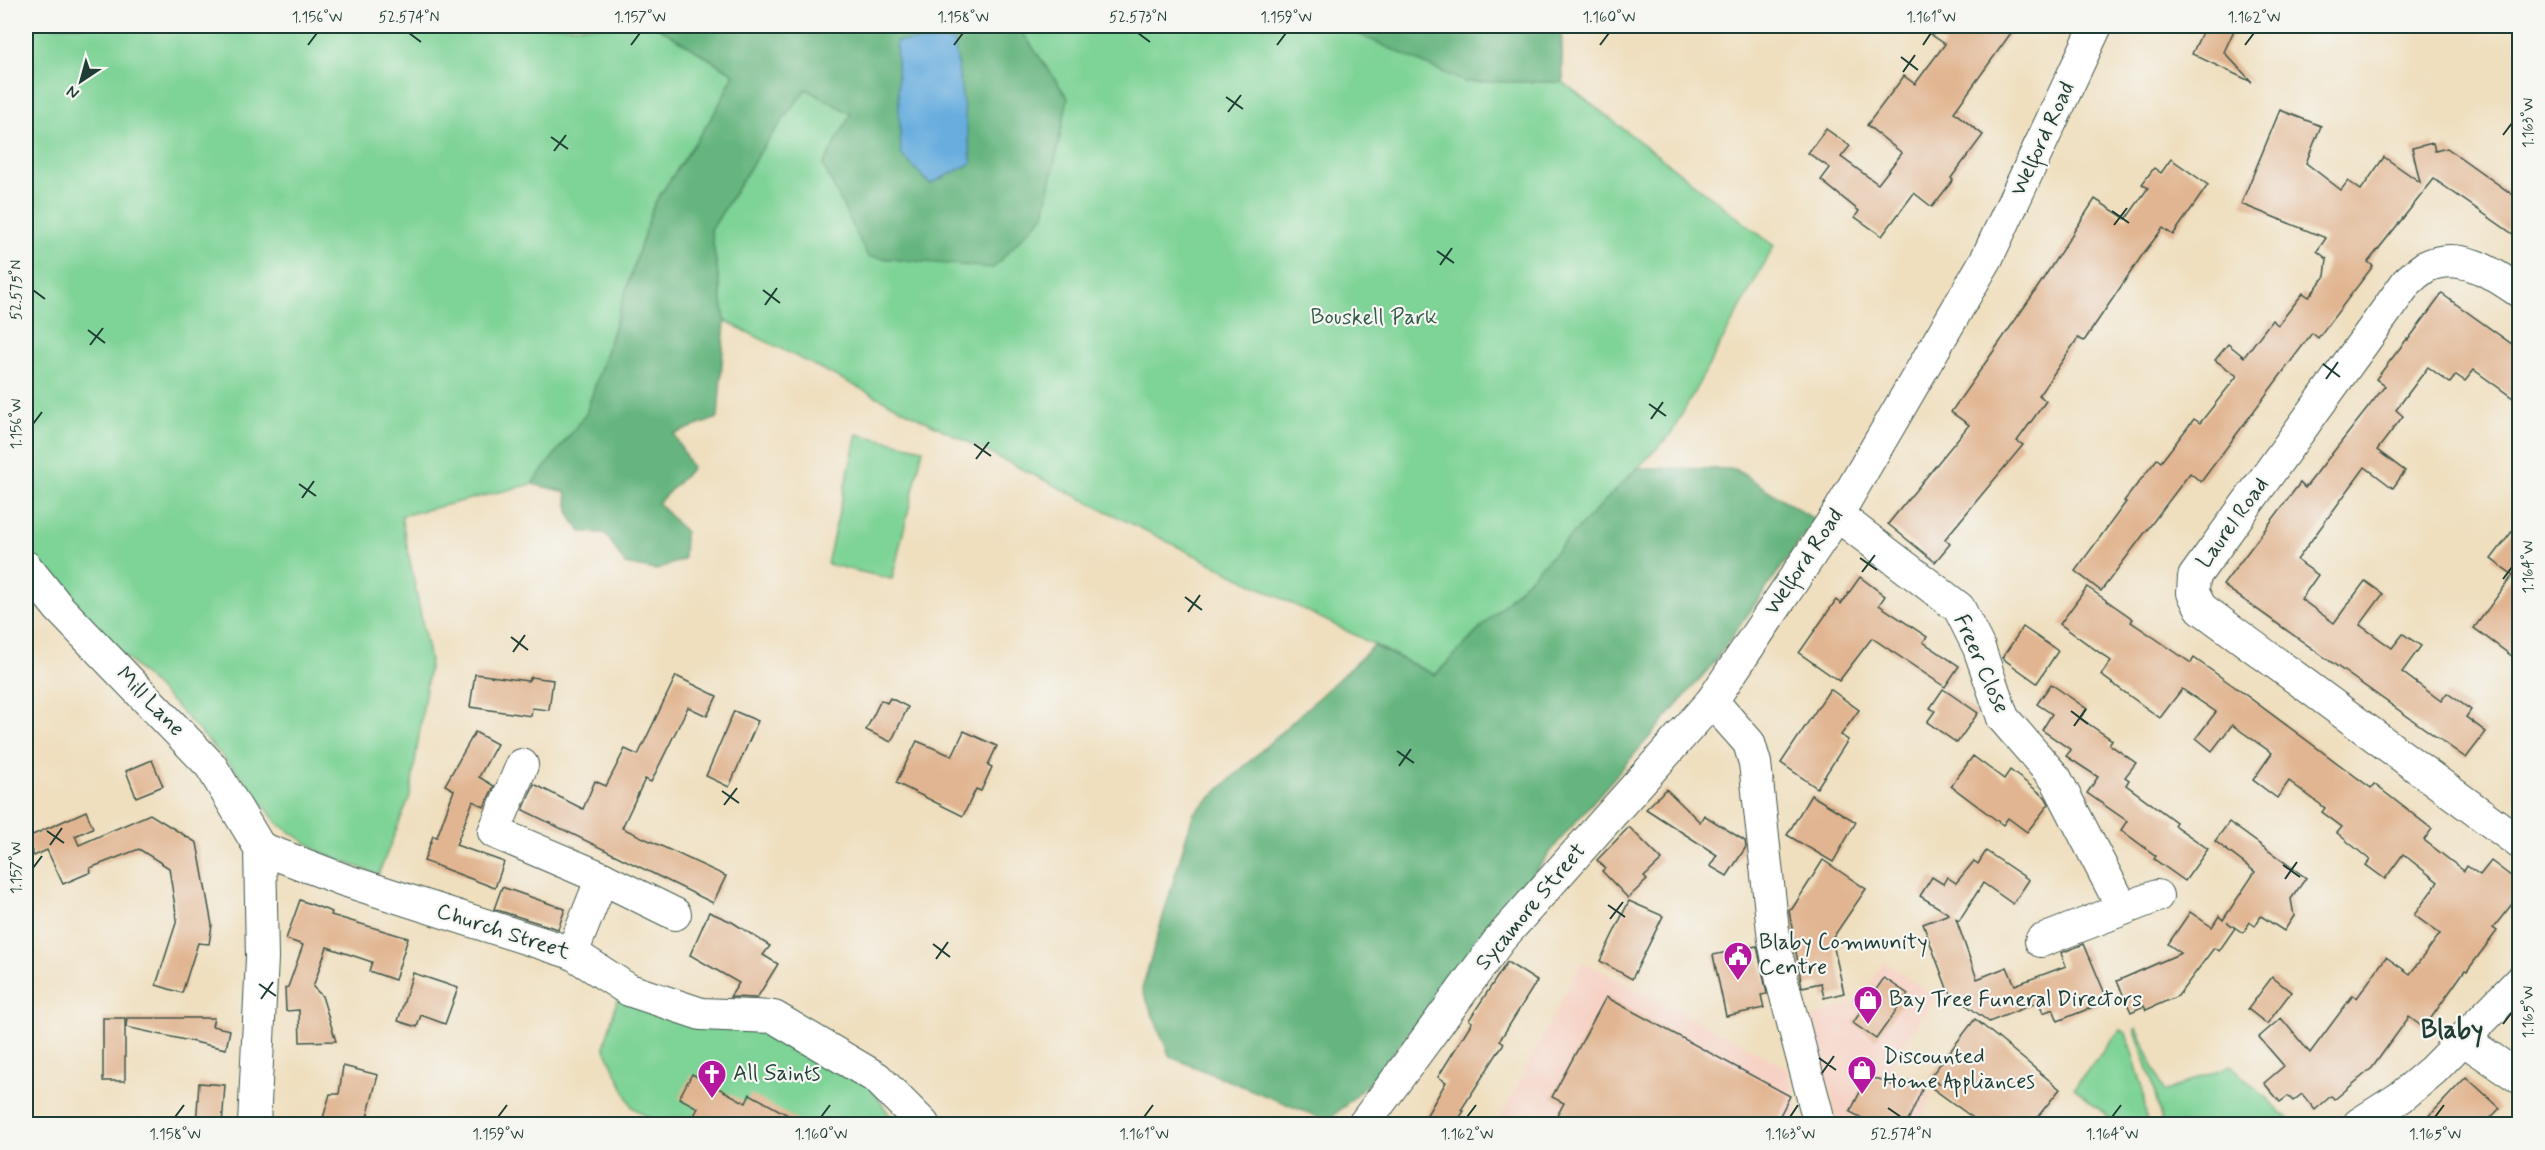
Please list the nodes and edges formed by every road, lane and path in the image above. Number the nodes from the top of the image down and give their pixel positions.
1 (2096, 26) edge
2 (2520, 292) edge
3 (1837, 515) junction
4 (26, 567) edge
5 (1712, 701) junction
6 (522, 765) dead end
7 (2520, 843) edge
8 (260, 848) junction
9 (602, 878) junction
10 (2157, 896) dead end
11 (2123, 909) junction
12 (675, 914) dead end
13 (2041, 941) dead end
14 (572, 953) junction
15 (2520, 981) edge
16 (2464, 1040) junction
17 (2520, 1078) edge
18 (254, 1125) edge
19 (923, 1125) edge
20 (1364, 1125) edge
21 (1818, 1125) edge
22 (2359, 1125) edge

1 - 3 street, Welford Road
2 - 7 street, Laurel Road
3 - 5 street, Welford Road
3 - 11 street, Freer Close
4 - 8 street, Mill Lane
5 - 20 street, Sycamore Street
5 - 21 street
6 - 9 street
8 - 14 street, Church Street
8 - 18 street
9 - 12 street
9 - 14 street
10 - 11 street
11 - 13 street
14 - 19 street, Church Street
15 - 16 street
16 - 17 street
16 - 22 street

